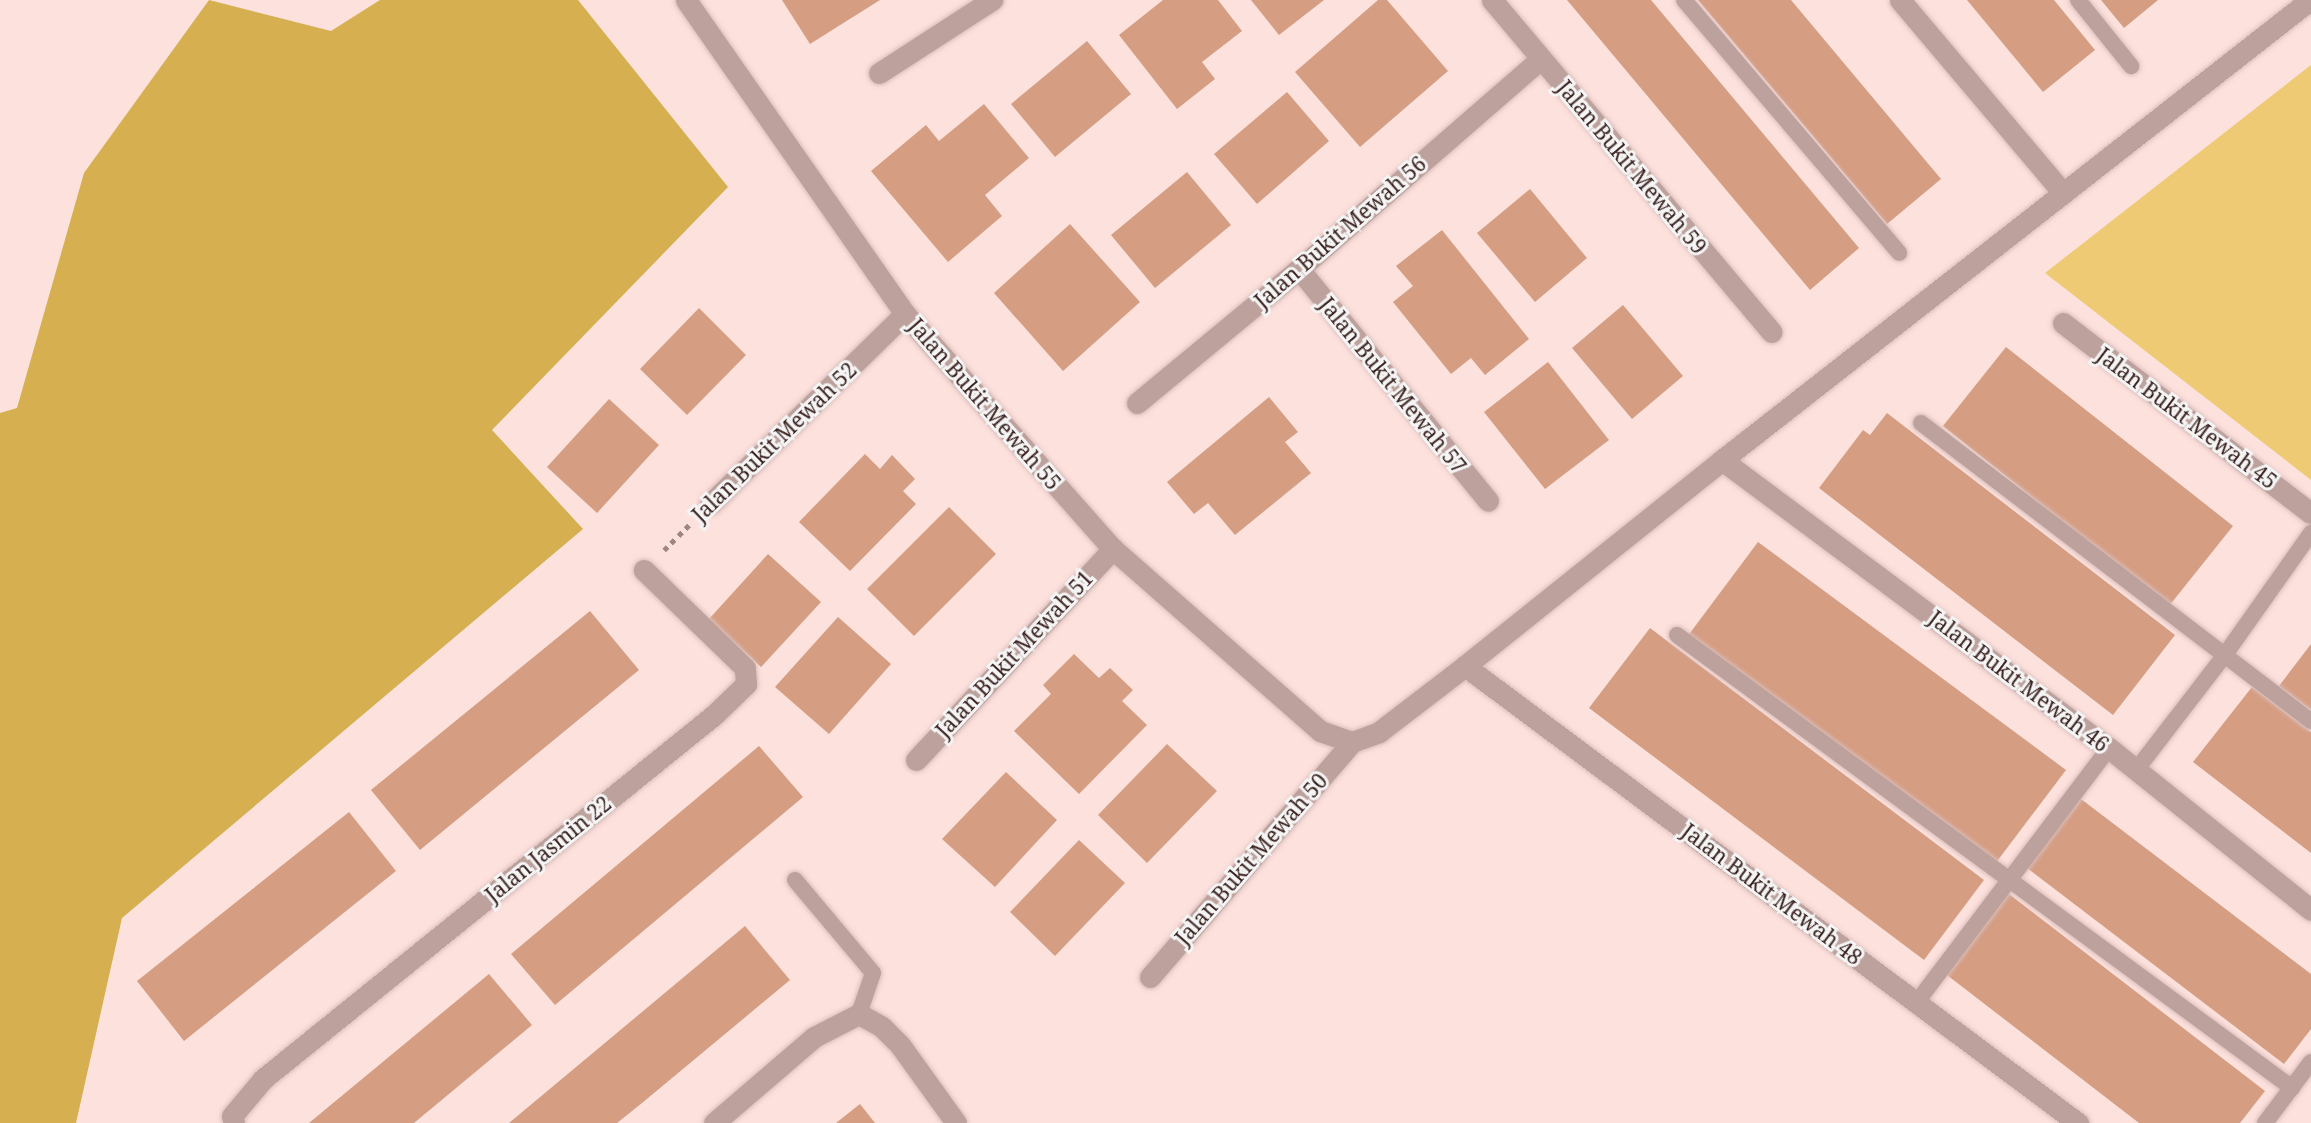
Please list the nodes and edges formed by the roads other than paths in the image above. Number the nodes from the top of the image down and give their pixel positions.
1 (686, 0) edge
2 (992, 0) edge
3 (1492, 0) edge
4 (1684, 0) edge
5 (1900, 0) edge
6 (2078, 0) edge
7 (2307, 1) edge
8 (1541, 59) junction
9 (2131, 66) dead end
10 (879, 73) dead end
11 (2063, 194) junction
12 (1899, 253) dead end
13 (1299, 269) junction
14 (905, 314) junction
15 (2063, 323) dead end
16 (1772, 332) dead end
17 (1137, 403) dead end
18 (1921, 423) dead end
19 (1722, 460) junction
20 (1488, 501) dead end
21 (710, 504) road end
22 (2311, 513) edge
23 (2311, 533) edge
24 (1113, 549) junction
25 (644, 570) road end
26 (1678, 635) dead end
27 (2224, 656) junction
28 (1465, 666) junction
29 (2311, 721) edge
30 (1352, 742) junction
31 (2109, 748) junction
32 (916, 760) dead end
33 (2137, 769) junction
34 (795, 880) dead end
35 (2009, 881) junction
36 (2311, 910) edge
37 (1150, 977) dead end
38 (1917, 1002) junction
39 (859, 1014) junction
40 (2311, 1062) edge
41 (2292, 1088) junction
42 (233, 1119) edge
43 (714, 1123) edge
44 (956, 1123) edge
45 (2078, 1123) edge
46 (2265, 1123) edge

1 - 14 street, Jalan Bukit Mewah 55
2 - 10 street
3 - 8 street, Jalan Bukit Mewah 59
4 - 12 lane
5 - 11 street
6 - 9 lane
7 - 11 street
8 - 13 street, Jalan Bukit Mewah 56
8 - 16 street, Jalan Bukit Mewah 59
11 - 19 street
13 - 17 street, Jalan Bukit Mewah 56
13 - 20 street, Jalan Bukit Mewah 57
14 - 21 street, Jalan Bukit Mewah 52
14 - 24 street, Jalan Bukit Mewah 55
15 - 22 street, Jalan Bukit Mewah 45
18 - 27 lane
19 - 28 street
19 - 31 street, Jalan Bukit Mewah 46
23 - 27 lane
24 - 30 street, Jalan Bukit Mewah 55
24 - 32 street, Jalan Bukit Mewah 51
25 - 42 street, Jalan Jasmin 22
26 - 35 lane
27 - 29 lane
27 - 33 lane
28 - 30 street
28 - 38 street, Jalan Bukit Mewah 48
30 - 37 street, Jalan Bukit Mewah 50
31 - 33 street, Jalan Bukit Mewah 46
31 - 35 lane
33 - 36 street, Jalan Bukit Mewah 46
34 - 39 lane
35 - 38 lane
35 - 41 lane
38 - 45 street, Jalan Bukit Mewah 48
39 - 43 street
39 - 44 street
40 - 41 lane
41 - 46 lane

